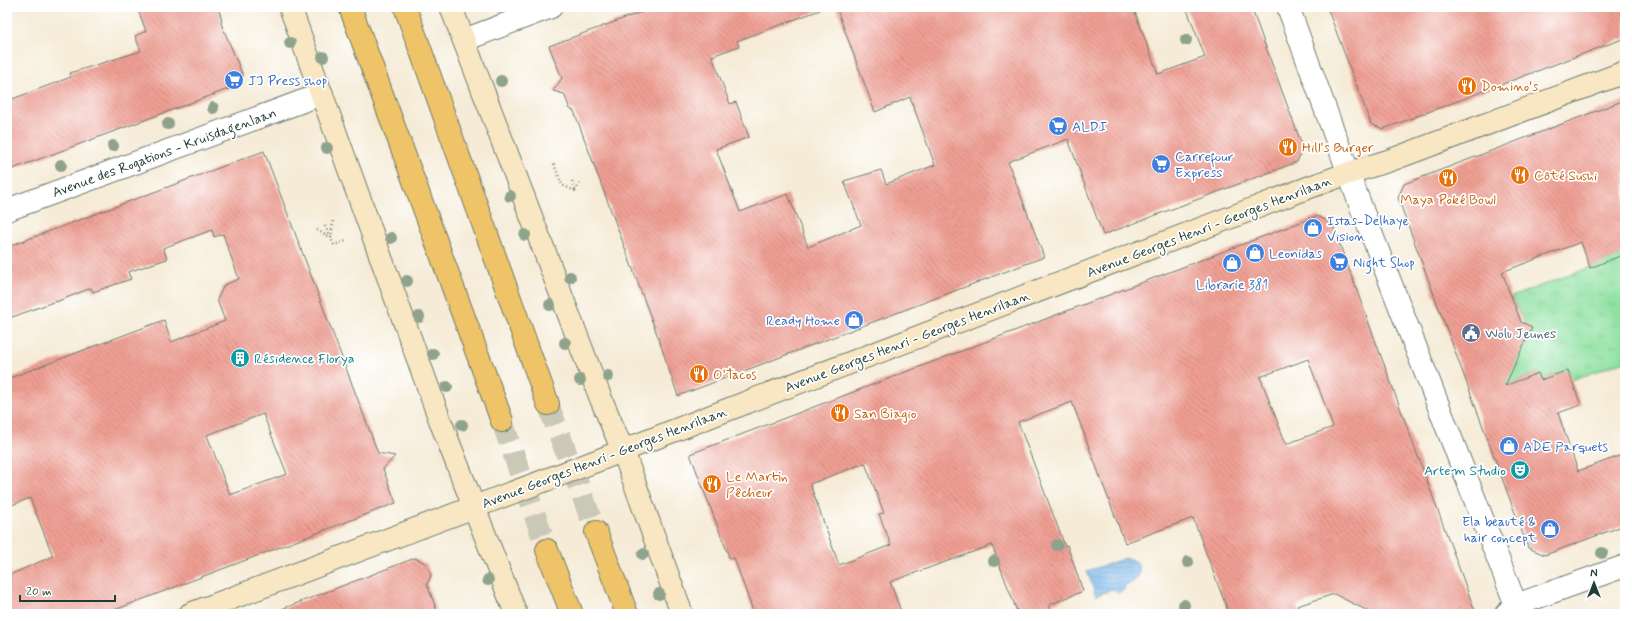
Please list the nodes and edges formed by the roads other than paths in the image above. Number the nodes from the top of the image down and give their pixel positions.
1 (290, 7) edge
2 (350, 7) edge
3 (405, 7) edge
4 (451, 7) edge
5 (551, 7) edge
6 (1288, 7) edge
7 (464, 40) junction
8 (1625, 72) edge
9 (322, 94) junction
10 (1349, 173) junction
11 (7, 210) edge
12 (548, 404) tunnel mouth
13 (502, 421) tunnel mouth
14 (622, 451) junction
15 (474, 506) junction
16 (596, 532) tunnel mouth
17 (548, 550) tunnel mouth
18 (1625, 566) edge
19 (1511, 610) edge
20 (190, 614) edge
21 (516, 614) edge
22 (572, 614) edge
23 (627, 614) edge
24 (682, 614) edge

1 - 9 street
2 - 13 main road
3 - 12 main road
4 - 7 street
5 - 7 street
6 - 10 street
7 - 14 street
8 - 10 street, Avenue Georges Henri - Georges Henrilaan
9 - 11 street, Avenue des Rogations - Kruisdagenlaan
9 - 15 street
10 - 14 street, Avenue Georges Henri - Georges Henrilaan
10 - 19 street
14 - 15 street, Avenue Georges Henri - Georges Henrilaan
14 - 24 street
15 - 20 street, Avenue Georges Henri - Georges Henrilaan
15 - 21 street
16 - 23 main road
17 - 22 main road
18 - 19 street

